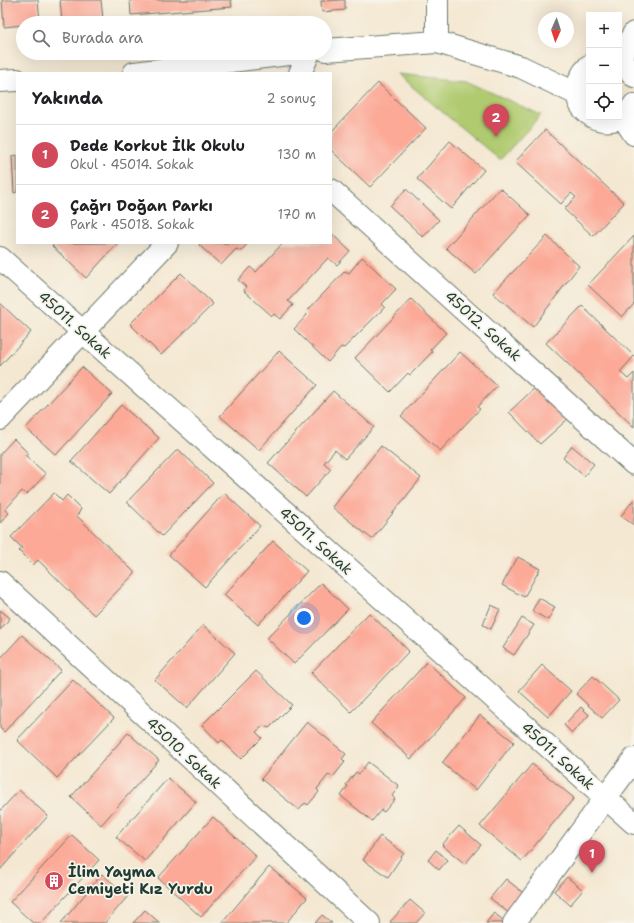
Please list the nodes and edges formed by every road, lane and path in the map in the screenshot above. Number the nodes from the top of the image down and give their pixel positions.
1 (437, 0) edge
2 (634, 32) edge
3 (437, 42) junction
4 (332, 50) edge
5 (622, 54) edge
6 (240, 60) edge
7 (306, 60) edge
8 (622, 64) edge
9 (586, 69) edge
10 (142, 72) edge
11 (300, 72) edge
12 (634, 76) edge
13 (16, 80) edge
14 (0, 81) edge
15 (577, 94) junction
16 (586, 110) edge
17 (601, 120) edge
18 (614, 120) edge
19 (332, 191) edge
20 (166, 244) edge
21 (0, 258) edge
22 (81, 332) junction
23 (0, 419) edge
24 (634, 464) edge
25 (0, 582) edge
26 (634, 759) edge
27 (606, 798) junction
28 (634, 823) edge
29 (369, 923) edge
30 (514, 923) edge

1 - 3 street
2 - 5 street
3 - 4 street
3 - 15 street
6 - 10 street
7 - 11 street
8 - 12 street
9 - 15 street
13 - 14 street
15 - 16 street
17 - 18 street
19 - 24 street, 45012. Sokak
20 - 22 street
21 - 22 street, 45011. Sokak
22 - 23 street
22 - 27 street, 45011. Sokak
25 - 29 street, 45010. Sokak
26 - 27 street
27 - 28 street, 45011. Sokak
27 - 30 street

